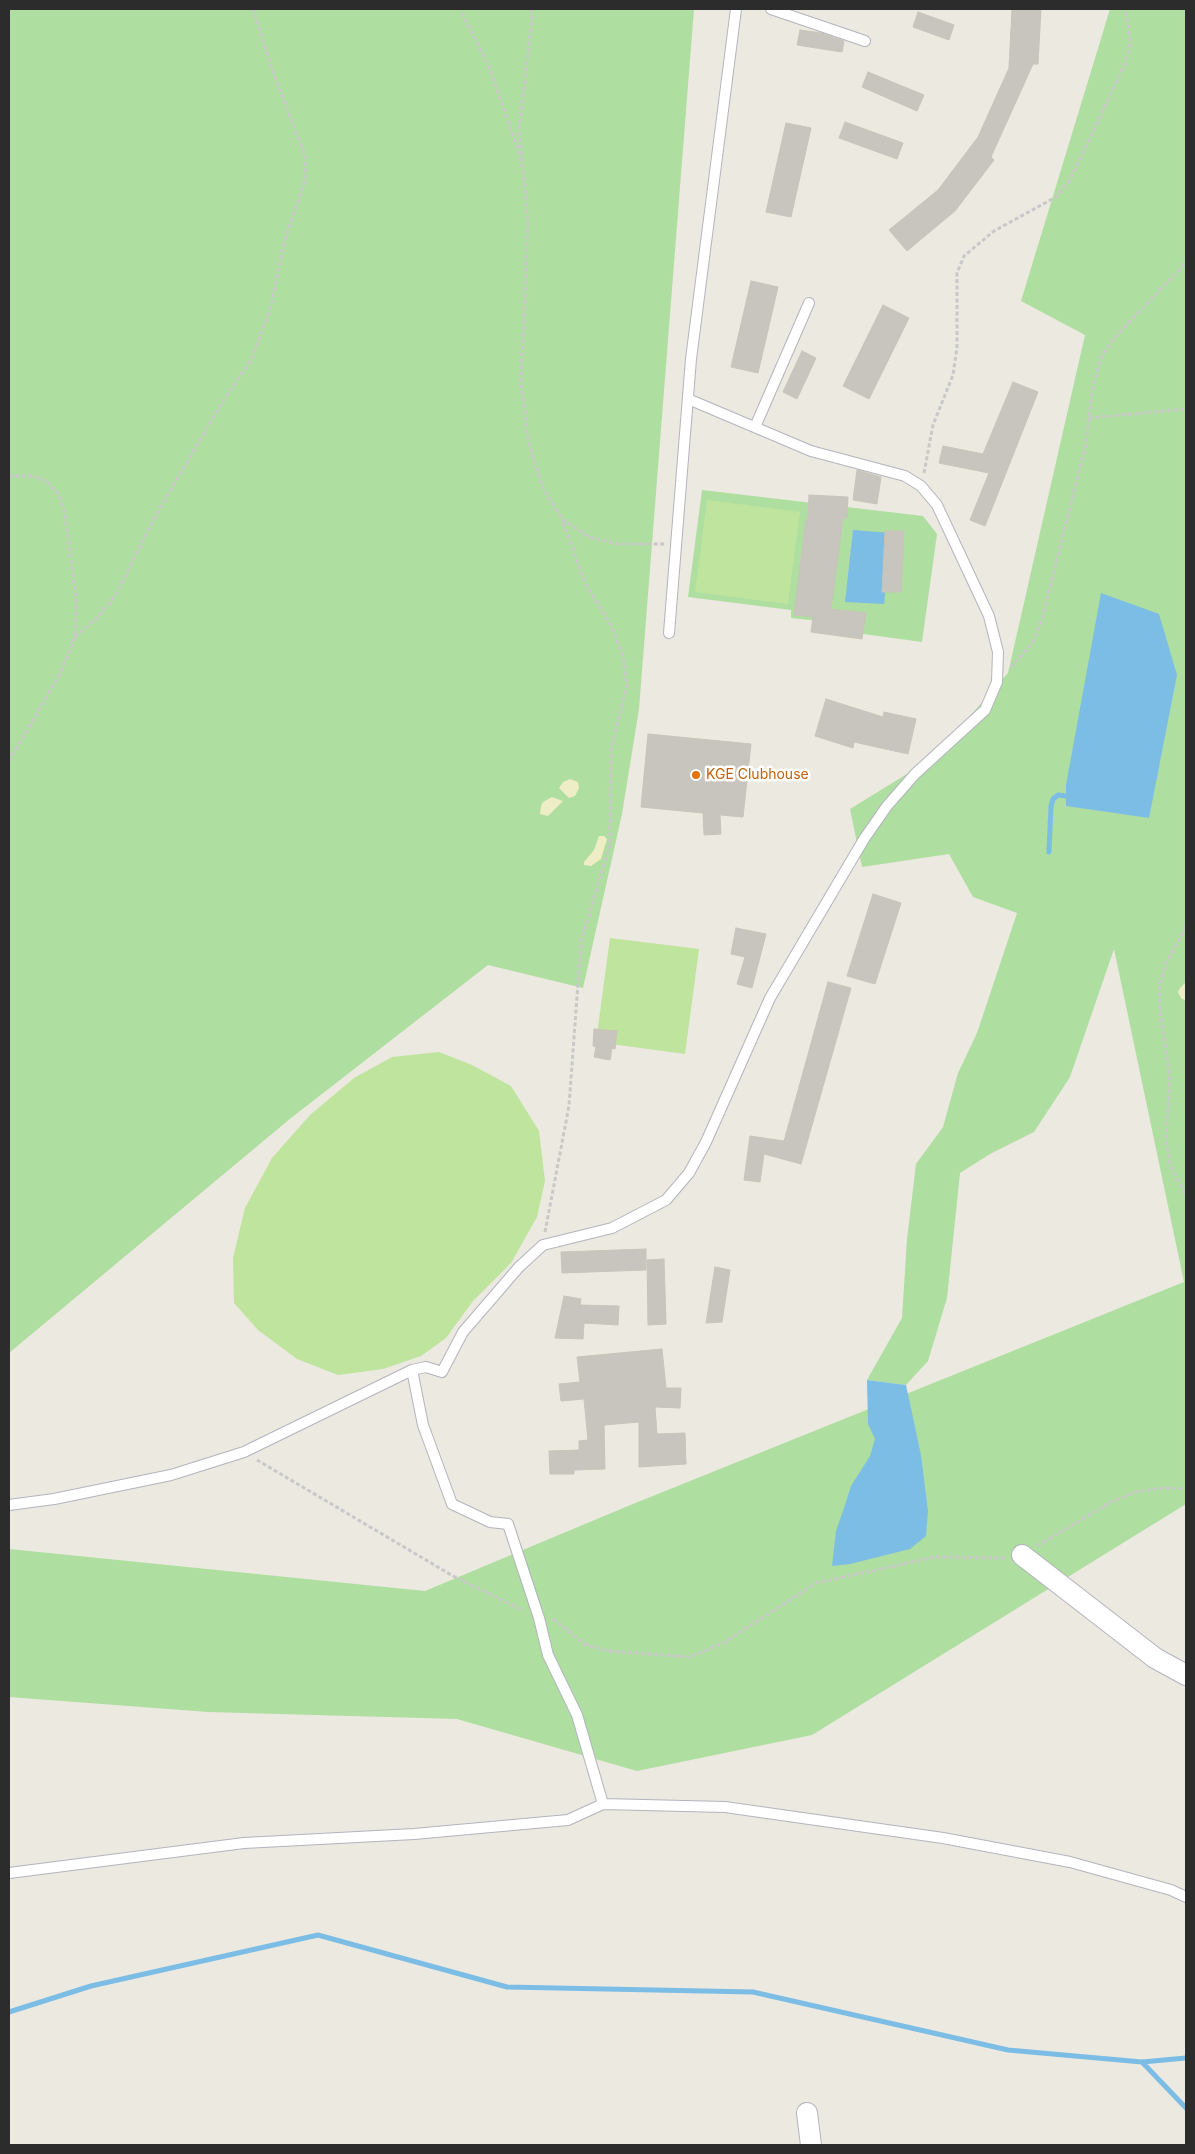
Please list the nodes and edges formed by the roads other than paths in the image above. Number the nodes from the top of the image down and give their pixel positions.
1 (736, 9) edge
2 (771, 9) edge
3 (866, 41) dead end
4 (809, 303) dead end
5 (688, 399) junction
6 (755, 427) junction
7 (669, 633) dead end
8 (412, 1370) junction
9 (9, 1505) edge
10 (1022, 1555) road end
11 (1186, 1675) edge
12 (603, 1804) junction
13 (9, 1873) edge
14 (1186, 1897) edge
15 (807, 2113) dead end
16 (811, 2145) edge

1 - 5 lane
2 - 3 lane
4 - 6 lane
5 - 6 lane
5 - 7 lane
6 - 8 lane
8 - 9 lane
8 - 12 lane
10 - 11 street
12 - 13 lane
12 - 14 lane
15 - 16 street

